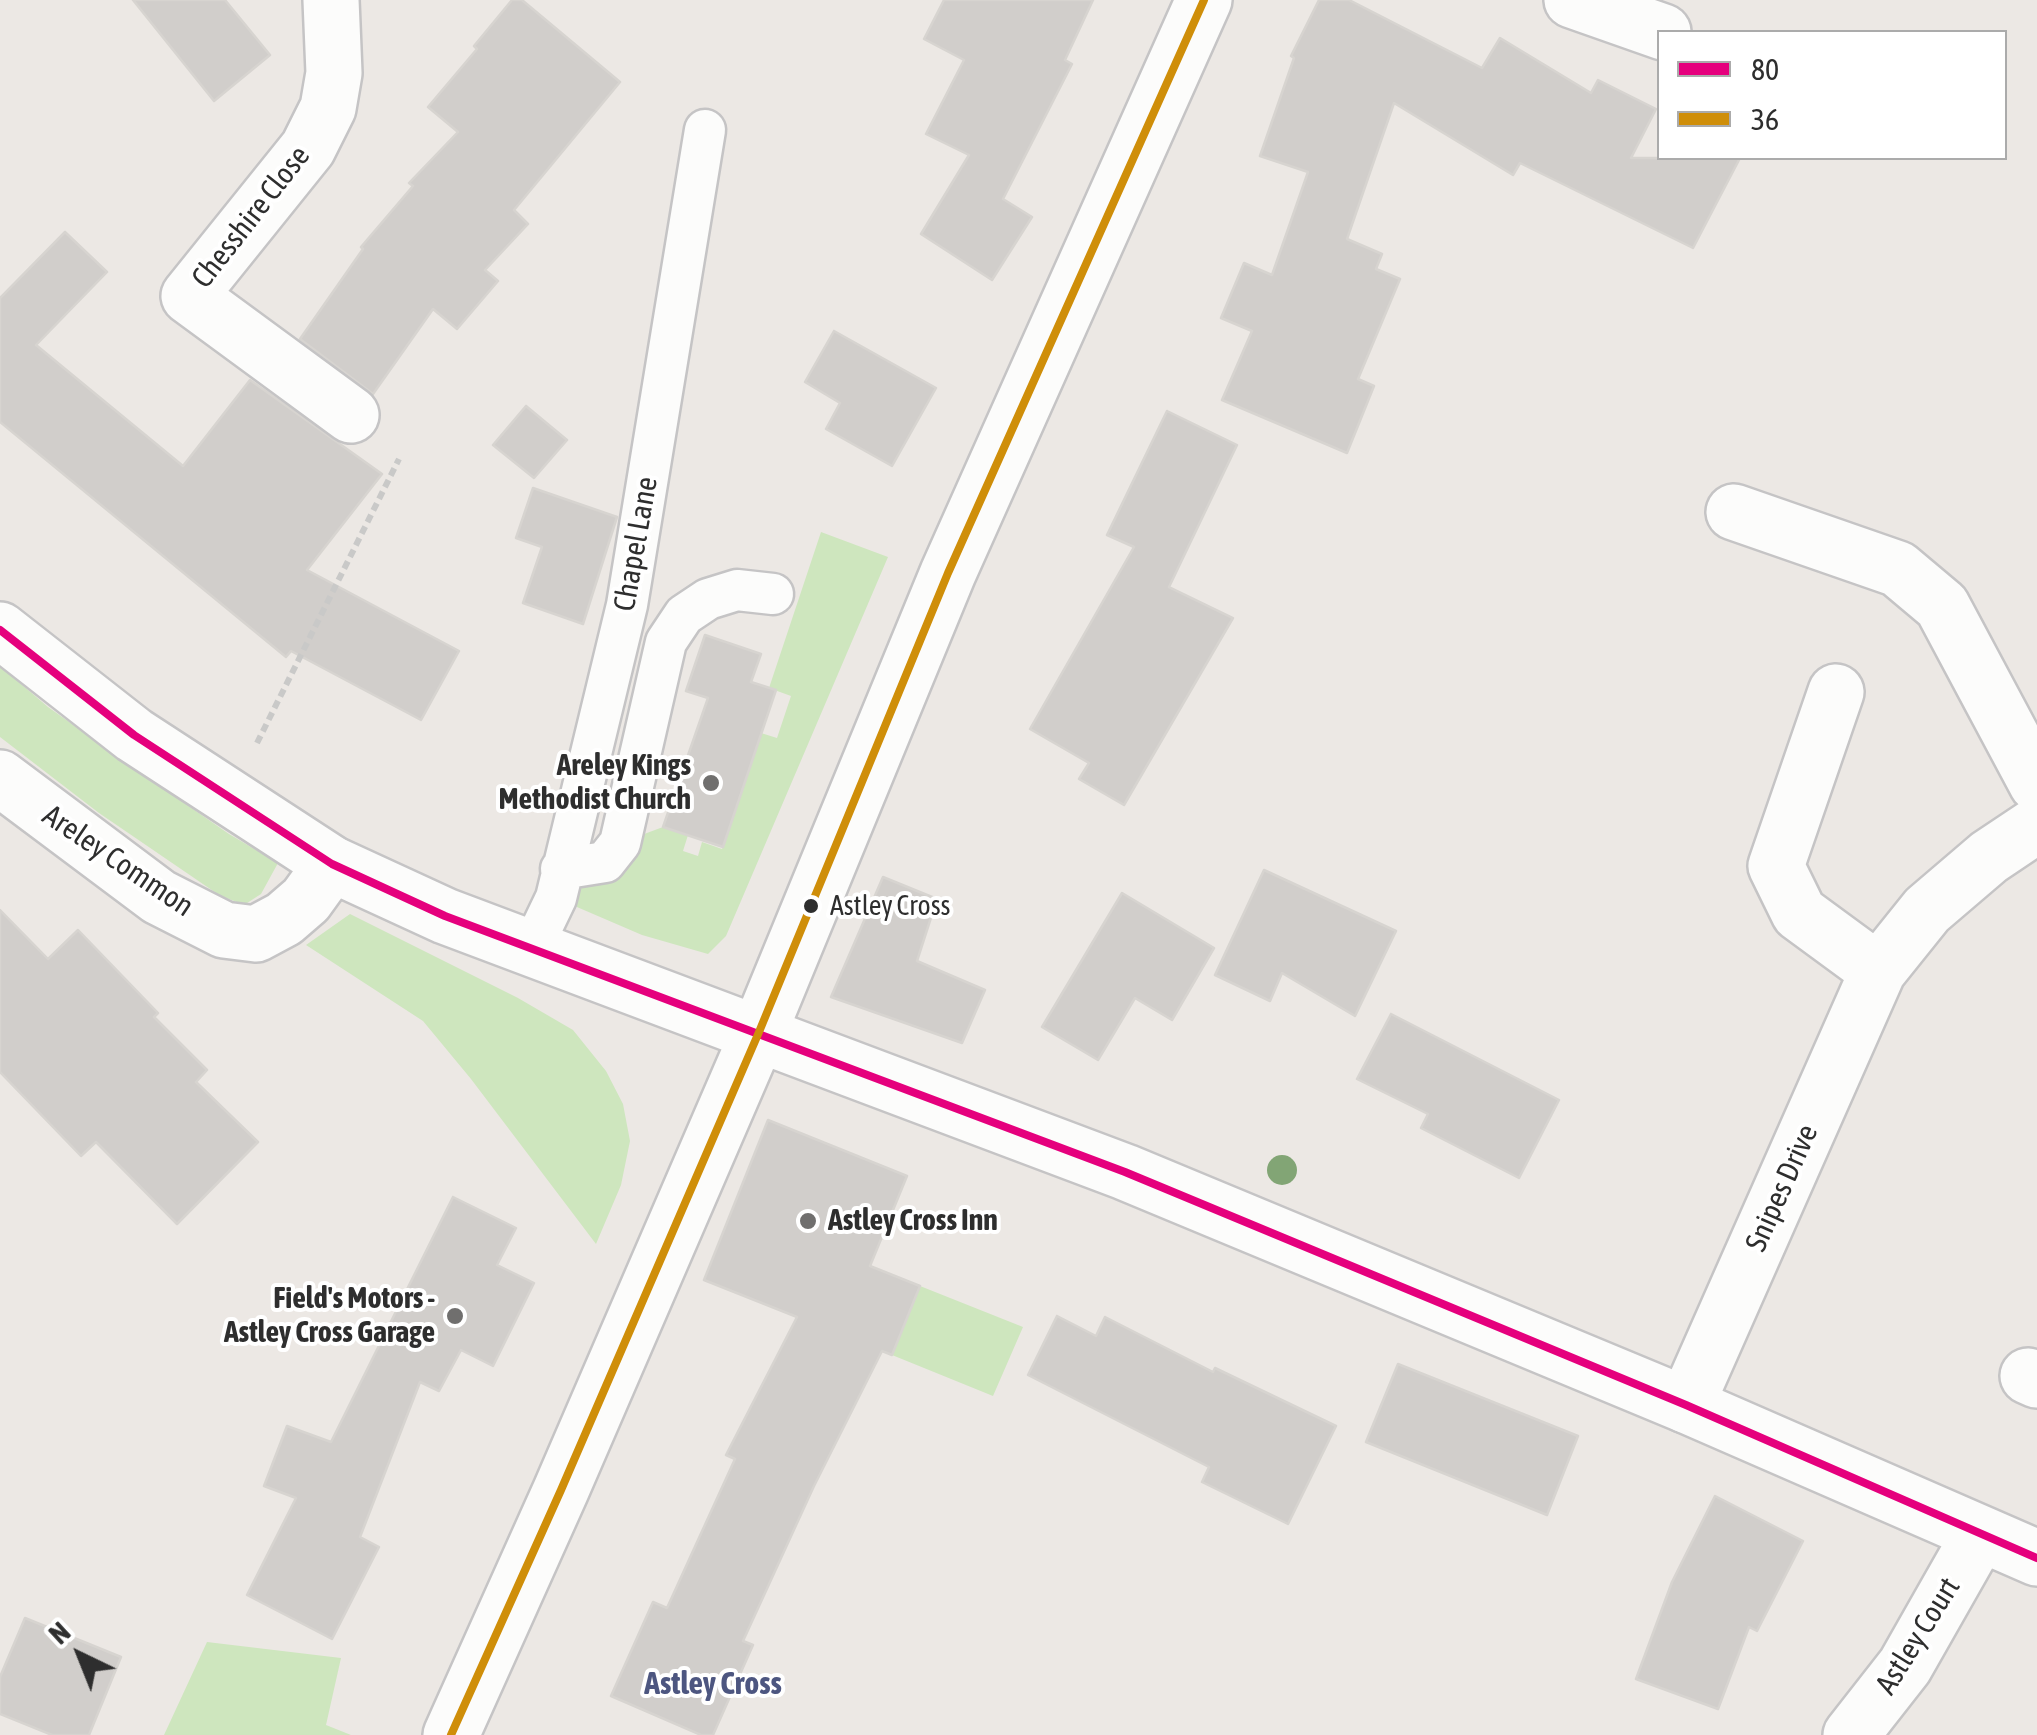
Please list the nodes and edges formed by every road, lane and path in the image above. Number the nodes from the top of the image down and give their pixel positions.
1 (332, 0) edge
2 (1204, 0) edge
3 (1572, 0) edge
4 (1657, 30) edge
5 (705, 130) dead end
6 (351, 415) joint
7 (1734, 512) dead end
8 (774, 594) dead end
9 (0, 630) edge
10 (1836, 692) dead end
11 (0, 778) edge
12 (2037, 784) edge
13 (226, 796) junction
14 (2037, 824) edge
15 (332, 864) junction
16 (561, 869) junction
17 (532, 948) junction
18 (1878, 971) junction
19 (759, 1032) junction
20 (1686, 1405) junction
21 (1980, 1534) junction
22 (2037, 1558) edge
23 (450, 1735) edge
24 (1851, 1735) edge

1 - 6 street, Chesshire Close
2 - 19 street
3 - 4 street
5 - 16 lane, Chapel Lane
6 - 13 path
7 - 12 street
8 - 16 lane
9 - 13 street
10 - 18 street
11 - 15 street, Areley Common
13 - 15 street
14 - 18 street, Snipes Drive
15 - 17 street
16 - 17 lane, Chapel Lane
17 - 19 street
18 - 20 street, Snipes Drive
19 - 20 street
19 - 23 street
20 - 21 street
21 - 22 street
21 - 24 street, Astley Court

